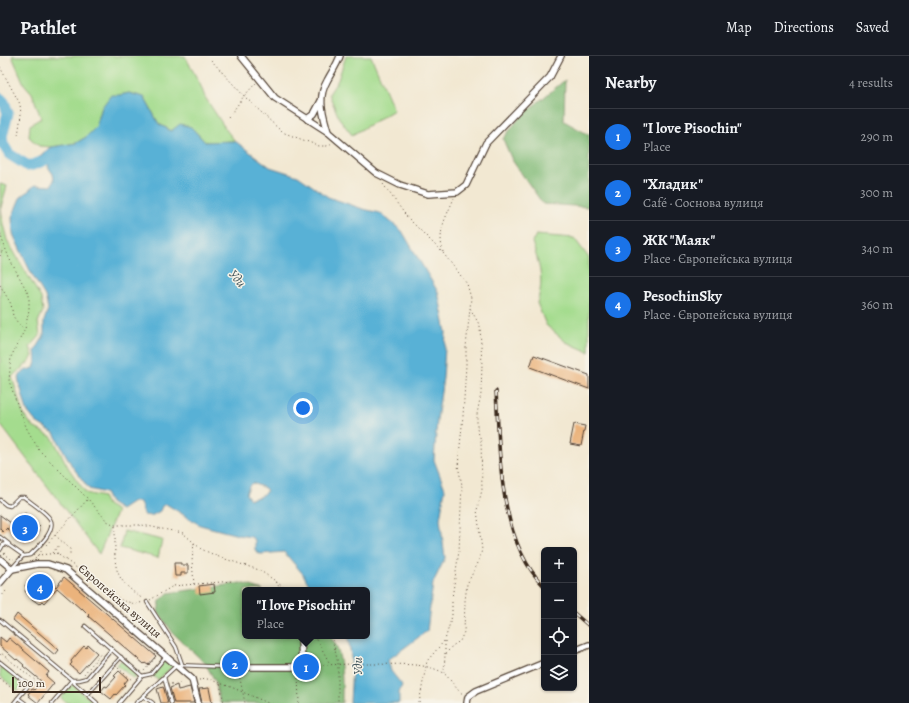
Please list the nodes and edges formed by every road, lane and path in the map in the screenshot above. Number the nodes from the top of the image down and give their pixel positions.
1 (241, 56) edge
2 (340, 56) edge
3 (561, 56) edge
4 (211, 60) dead end
5 (0, 66) edge
6 (259, 80) junction
7 (244, 96) junction
8 (321, 102) junction
9 (228, 118) dead end
10 (307, 119) junction
11 (328, 132) junction
12 (18, 136) dead end
13 (338, 139) junction
14 (376, 173) junction
15 (457, 192) junction
16 (0, 234) edge
17 (5, 244) junction
18 (443, 253) junction
19 (0, 256) edge
20 (0, 285) edge
21 (470, 308) junction
22 (24, 329) junction
23 (88, 499) junction
24 (0, 500) edge
25 (115, 525) junction
26 (0, 537) edge
27 (4, 540) junction
28 (62, 541) junction
29 (194, 542) junction
30 (3, 545) junction
31 (9, 545) junction
32 (0, 550) edge
33 (56, 553) junction
34 (60, 553) dead end
35 (51, 554) junction
36 (23, 556) junction
37 (0, 559) edge
38 (14, 559) dead end
39 (65, 560) junction
40 (33, 561) dead end
41 (12, 569) junction
42 (274, 580) junction
43 (233, 581) dead end
44 (0, 583) edge
45 (194, 584) junction
46 (279, 587) edge
47 (283, 587) edge
48 (6, 591) dead end
49 (0, 598) edge
50 (147, 602) junction
51 (0, 620) edge
52 (85, 626) dead end
53 (301, 639) edge
54 (317, 639) edge
55 (333, 639) edge
56 (445, 640) junction
57 (589, 645) edge
58 (112, 649) junction
59 (577, 650) edge
60 (102, 652) dead end
61 (445, 655) junction
62 (157, 656) dead end
63 (166, 656) junction
64 (121, 657) junction
65 (0, 662) edge
66 (330, 664) junction
67 (338, 664) junction
68 (541, 664) edge
69 (114, 665) junction
70 (179, 665) junction
71 (426, 666) junction
72 (228, 667) joint
73 (238, 667) junction
74 (302, 667) junction
75 (444, 673) junction
76 (142, 675) junction
77 (164, 677) junction
78 (0, 678) edge
79 (72, 680) junction
80 (78, 680) junction
81 (193, 681) junction
82 (220, 683) junction
83 (136, 684) junction
84 (166, 685) junction
85 (243, 692) junction
86 (88, 694) junction
87 (143, 696) junction
88 (18, 698) junction
89 (467, 700) edge
90 (96, 702) edge
91 (14, 703) edge
92 (25, 703) edge
93 (52, 703) edge
94 (119, 703) edge
95 (136, 703) edge
96 (153, 703) edge
97 (171, 703) edge
98 (198, 703) edge
99 (224, 703) edge
100 (245, 703) edge
101 (268, 703) edge
102 (298, 703) edge
103 (338, 703) edge
104 (419, 703) edge

1 - 6 street
2 - 8 street
3 - 15 street
4 - 7 path
5 - 12 path
6 - 7 path
6 - 10 street
7 - 9 path
7 - 13 path
8 - 10 street
8 - 11 street
10 - 11 street
11 - 13 street
13 - 14 street
14 - 15 street
14 - 18 path
15 - 18 path
16 - 17 path
17 - 19 path
17 - 22 path
18 - 21 path
20 - 22 path
21 - 56 path
21 - 61 path
22 - 23 path
23 - 25 path
23 - 28 path
24 - 36 lane
25 - 29 path
25 - 50 path
26 - 27 lane
27 - 30 lane
27 - 31 lane
28 - 35 path
28 - 39 path
29 - 42 path
29 - 45 path
30 - 31 lane
30 - 32 lane
31 - 36 lane
32 - 38 path
33 - 34 path
33 - 35 path
33 - 39 path
35 - 40 path
36 - 41 lane
37 - 41 street
39 - 50 path
41 - 44 street
41 - 63 street, Європейська вулиця
42 - 46 path
42 - 47 path
43 - 45 path
45 - 50 path
48 - 49 path
50 - 70 lane
51 - 79 lane
52 - 58 lane
53 - 74 street
54 - 66 path
55 - 67 path
56 - 61 path
56 - 71 path
57 - 59 street
58 - 64 lane
58 - 80 lane
60 - 80 path
61 - 75 path
62 - 76 path
63 - 70 street, Європейська вулиця
63 - 76 lane
64 - 69 lane
64 - 76 lane
65 - 88 lane
66 - 67 path
66 - 74 path
67 - 71 path
67 - 103 path
68 - 89 street
69 - 83 path
69 - 86 lane
70 - 72 lane
70 - 77 lane
70 - 81 street, Європейська вулиця
71 - 75 path
71 - 104 path
72 - 73 street
73 - 74 street
73 - 85 path
74 - 102 path
75 - 89 path
76 - 83 lane
77 - 84 lane
77 - 87 lane
78 - 88 path
79 - 80 lane
79 - 86 lane
79 - 93 lane
81 - 82 path
81 - 84 path
81 - 98 street
82 - 85 path
82 - 99 path
83 - 94 lane
84 - 97 lane
85 - 100 path
85 - 101 path
86 - 90 lane
87 - 95 lane
87 - 96 lane
88 - 91 lane
88 - 92 lane

